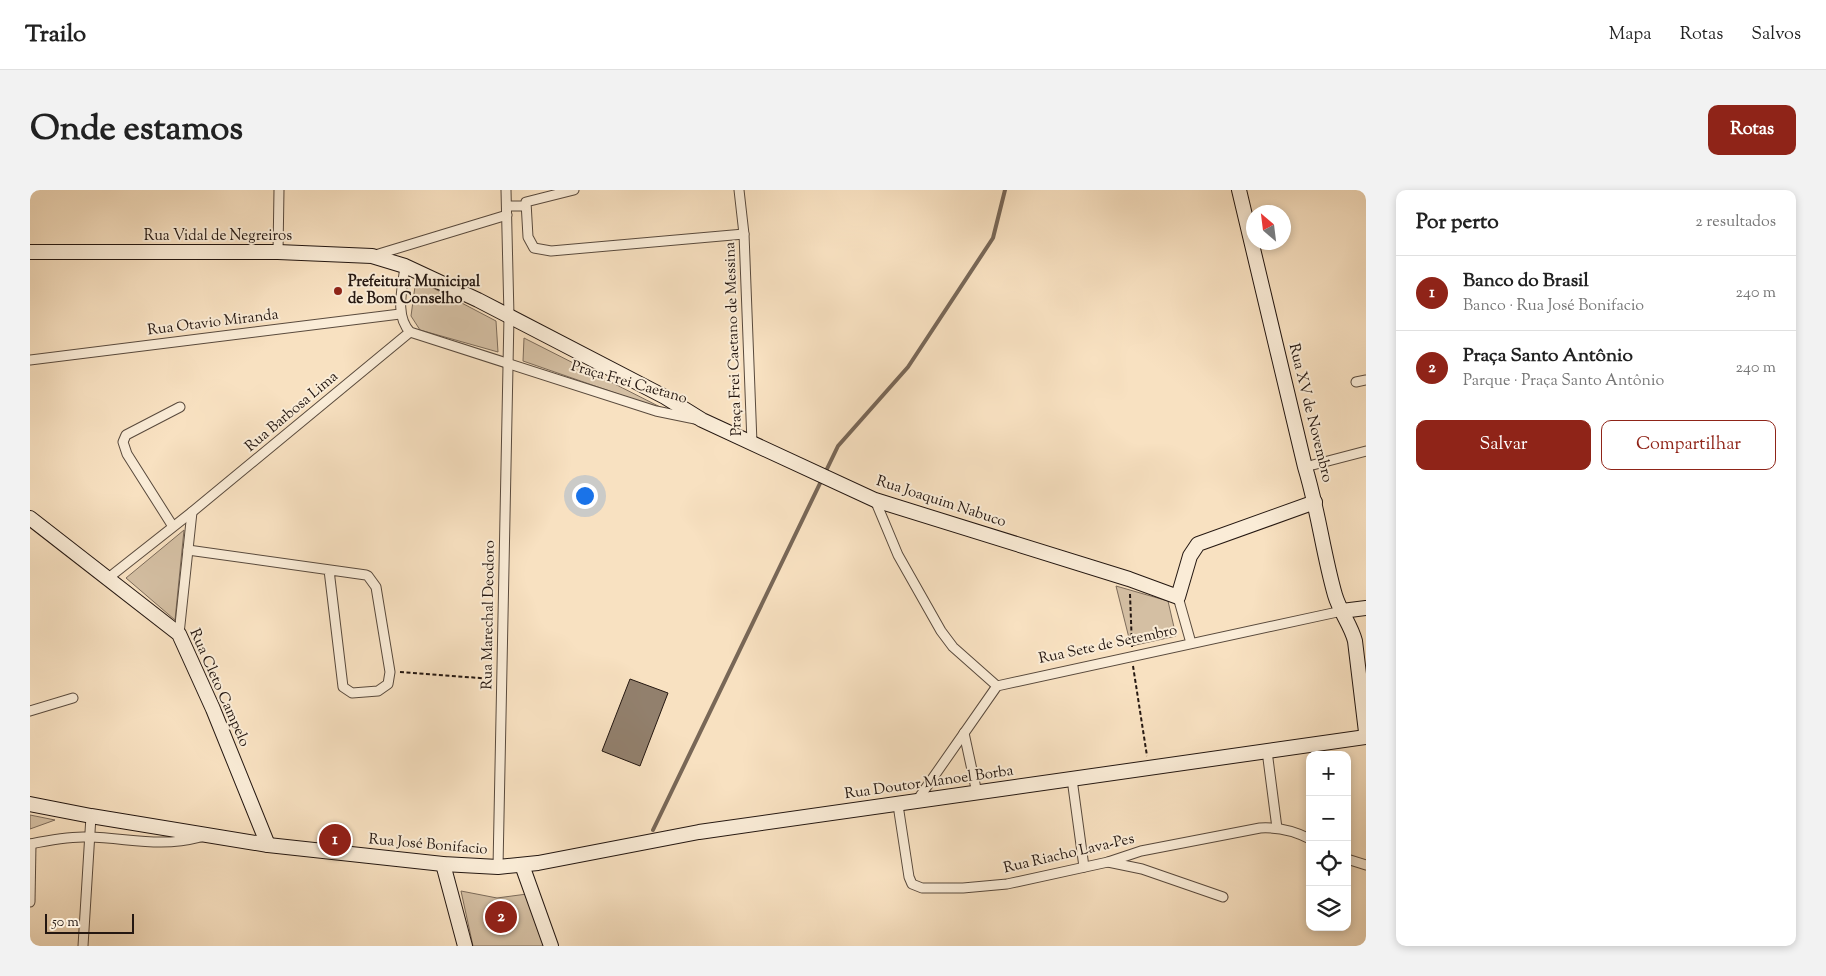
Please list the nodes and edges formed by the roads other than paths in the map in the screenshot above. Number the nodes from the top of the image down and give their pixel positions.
1 (279, 190) edge
2 (506, 190) edge
3 (574, 190) edge
4 (739, 190) edge
5 (1239, 190) edge
6 (525, 206) junction
7 (507, 210) junction
8 (744, 234) junction
9 (30, 252) edge
10 (278, 252) junction
11 (372, 256) junction
12 (405, 266) junction
13 (400, 314) junction
14 (508, 316) junction
15 (410, 332) junction
16 (30, 360) edge
17 (507, 363) junction
18 (1366, 380) edge
19 (1356, 382) dead end
20 (180, 407) dead end
21 (702, 420) junction
22 (752, 444) junction
23 (1366, 451) edge
24 (1305, 467) junction
25 (869, 497) junction
26 (1315, 502) junction
27 (192, 512) junction
28 (30, 518) edge
29 (172, 525) junction
30 (188, 550) junction
31 (329, 570) junction
32 (107, 579) junction
33 (1178, 597) junction
34 (1366, 608) edge
35 (1342, 611) junction
36 (179, 634) junction
37 (1360, 641) edge
38 (1191, 643) junction
39 (997, 686) junction
40 (73, 698) dead end
41 (30, 711) edge
42 (1365, 713) edge
43 (1366, 732) edge
44 (964, 733) junction
45 (1366, 737) edge
46 (1267, 750) junction
47 (1072, 778) junction
48 (978, 793) junction
49 (916, 802) junction
50 (30, 804) edge
51 (898, 805) junction
52 (91, 816) junction
53 (1277, 828) junction
54 (207, 835) junction
55 (89, 837) junction
56 (1306, 837) edge
57 (30, 844) edge
58 (268, 845) junction
59 (1351, 860) edge
60 (1108, 862) junction
61 (443, 864) junction
62 (522, 865) junction
63 (1366, 866) edge
64 (498, 867) junction
65 (1084, 867) junction
66 (1223, 897) dead end
67 (30, 902) edge
68 (83, 946) edge
69 (465, 946) edge
70 (551, 946) edge

1 - 10 street
2 - 7 street
3 - 6 street
4 - 8 street, Praça Frei Caetano de Messina
5 - 24 street, Rua XV de Novembro
6 - 7 street
6 - 8 street, Praça Frei Caetano de Messina
7 - 11 street
7 - 14 street
8 - 22 street, Praça Frei Caetano de Messina
9 - 10 street, Rua Vidal de Negreiros
10 - 11 street, Rua Vidal de Negreiros
11 - 12 street, Rua Vidal de Negreiros
12 - 13 street
12 - 14 street, Praça Frei Caetano
13 - 15 street
13 - 16 street, Rua Otavio Miranda
14 - 17 street
14 - 21 street, Praça Frei Caetano
15 - 17 street, Praça Frei Caetano
15 - 27 street, Rua Barbosa Lima
17 - 21 street, Praça Frei Caetano
17 - 64 street, Rua Marechal Deodoro
18 - 19 street
20 - 29 street
21 - 22 street, Rua Joaquim Nabuco
22 - 25 street, Rua Joaquim Nabuco
23 - 24 street
24 - 26 street, Rua XV de Novembro
25 - 33 street, Rua Joaquim Nabuco
25 - 39 street
26 - 33 street
26 - 35 street, Rua XV de Novembro
27 - 29 street, Rua Barbosa Lima
27 - 30 street
28 - 32 street, Rua Cleto Campelo
29 - 32 street, Rua Barbosa Lima
30 - 31 street
30 - 36 street
31 - 31 street
32 - 36 street, Rua Cleto Campelo
33 - 38 street
34 - 35 street, Rua Sete de Setembro
35 - 37 street, Rua XV de Novembro
35 - 38 street, Rua Sete de Setembro
36 - 58 street, Rua Cleto Campelo
37 - 42 street, Rua XV de Novembro
38 - 39 street, Rua Sete de Setembro
39 - 44 street
40 - 41 street
42 - 43 street, Rua XV de Novembro
44 - 48 street
44 - 49 street
45 - 46 street, Rua Doutor Manoel Borba
46 - 47 street, Rua Doutor Manoel Borba
46 - 53 street
47 - 48 street, Rua Doutor Manoel Borba
47 - 65 street
48 - 49 street, Rua Doutor Manoel Borba
49 - 51 street, Rua Doutor Manoel Borba
50 - 52 street, Rua José Bonifacio
51 - 62 street, Rua Doutor Manoel Borba
51 - 65 street, Rua Riacho Lava-Pes
52 - 54 street, Rua José Bonifacio
52 - 55 street
53 - 56 street, Rua Riacho Lava-Pes
53 - 60 street, Rua Riacho Lava-Pes
54 - 55 street, Rua José Bonifacio
54 - 58 street, Rua José Bonifacio
55 - 57 street, Rua José Bonifacio
55 - 68 street
57 - 67 street
58 - 61 street, Rua José Bonifacio
59 - 63 street
60 - 65 street, Rua Riacho Lava-Pes
60 - 66 street
61 - 64 street, Rua José Bonifacio
61 - 69 street
62 - 64 street, Rua Doutor Manoel Borba
62 - 70 street

